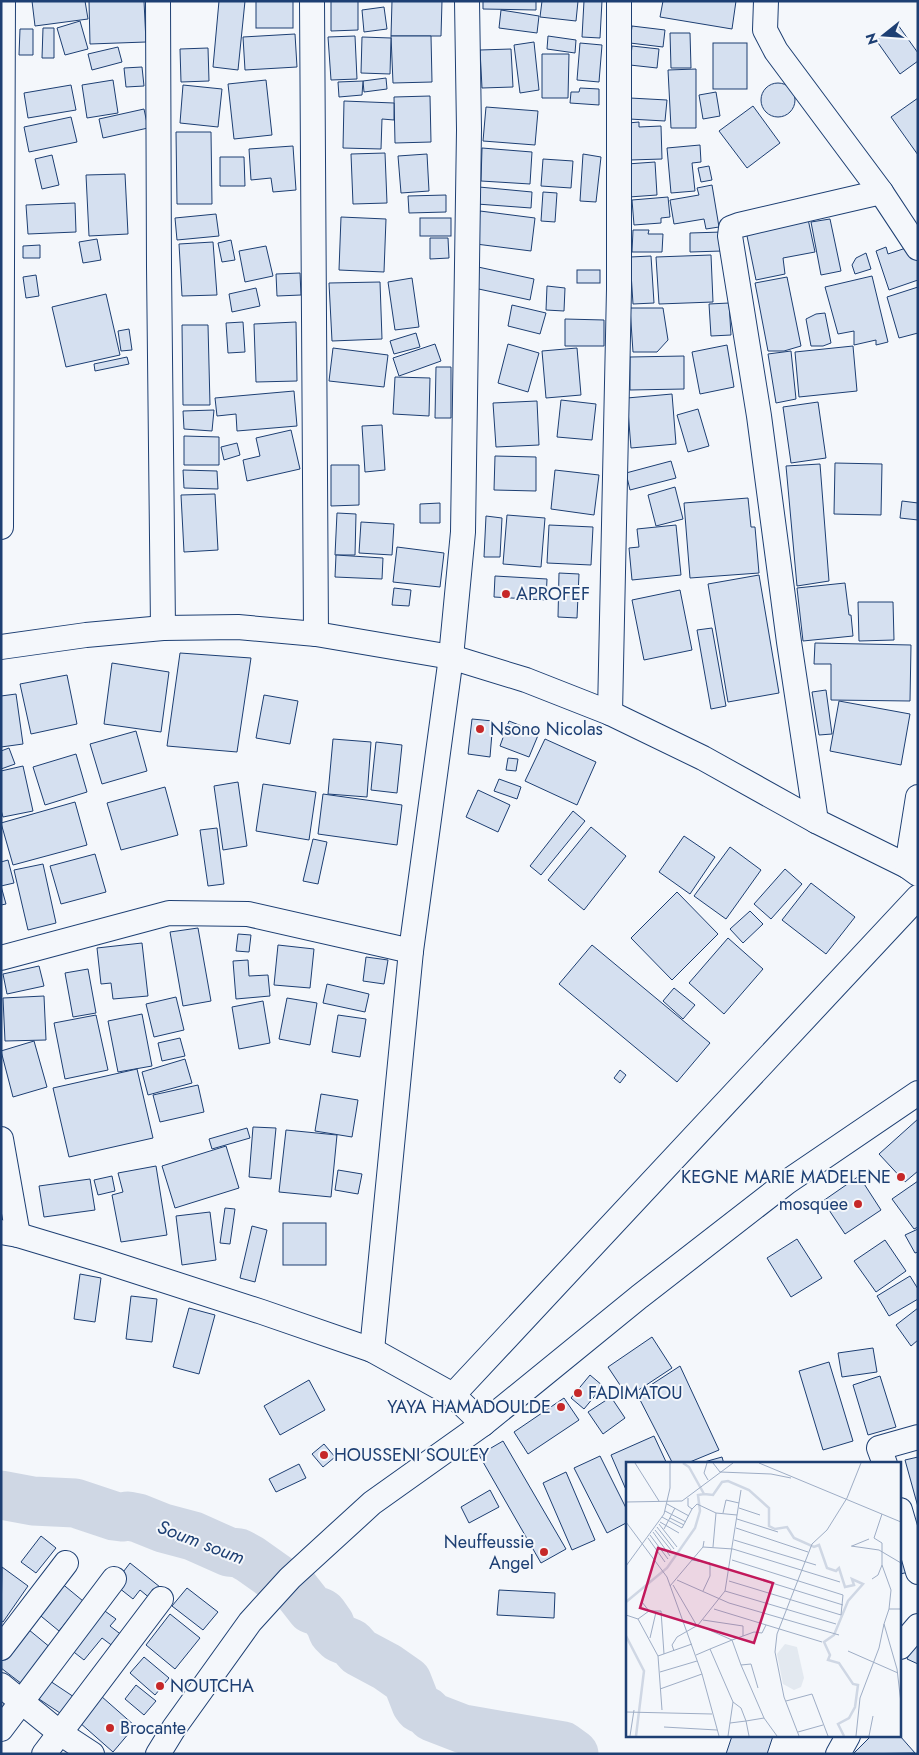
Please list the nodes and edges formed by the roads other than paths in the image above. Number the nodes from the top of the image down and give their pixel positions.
1 (3, 1) edge
2 (158, 1) edge
3 (312, 1) edge
4 (467, 1) edge
5 (619, 1) edge
6 (766, 1) edge
7 (881, 192) junction
8 (918, 248) edge
9 (1, 527) edge
10 (163, 628) junction
11 (316, 634) junction
12 (1, 647) edge
13 (451, 657) junction
14 (610, 712) junction
15 (918, 797) edge
16 (816, 822) junction
17 (912, 870) edge
18 (918, 897) edge
19 (411, 951) junction
20 (1, 958) edge
21 (918, 1093) edge
22 (1, 1139) edge
23 (10, 1234) edge
24 (372, 1350) junction
25 (453, 1395) junction
26 (483, 1424) junction
27 (918, 1437) edge
28 (884, 1462) edge
29 (907, 1516) edge
30 (66, 1564) dead end
31 (918, 1572) edge
32 (114, 1579) dead end
33 (161, 1599) dead end
34 (918, 1626) edge
35 (902, 1644) edge
36 (1, 1648) edge
37 (1, 1685) edge
38 (22, 1702) junction
39 (1, 1729) edge
40 (60, 1733) junction
41 (847, 1738) edge
42 (44, 1754) edge
43 (92, 1754) edge
44 (158, 1754) edge
45 (838, 1754) edge

1 - 9 street
2 - 10 street
3 - 11 street
4 - 13 street
5 - 14 street
6 - 7 street
7 - 8 street
7 - 16 street
10 - 11 street
10 - 12 street
11 - 13 street
13 - 14 street
13 - 19 street
14 - 16 street
15 - 17 street
16 - 17 street
18 - 25 street
19 - 20 street
19 - 24 street
21 - 26 street
22 - 23 street
23 - 24 street
24 - 25 street
25 - 26 street
26 - 44 street
27 - 28 street
29 - 31 street
30 - 36 street
32 - 38 street
33 - 40 street
34 - 35 street
37 - 38 street
38 - 39 street
38 - 40 street
40 - 42 street
40 - 43 street
41 - 45 street

